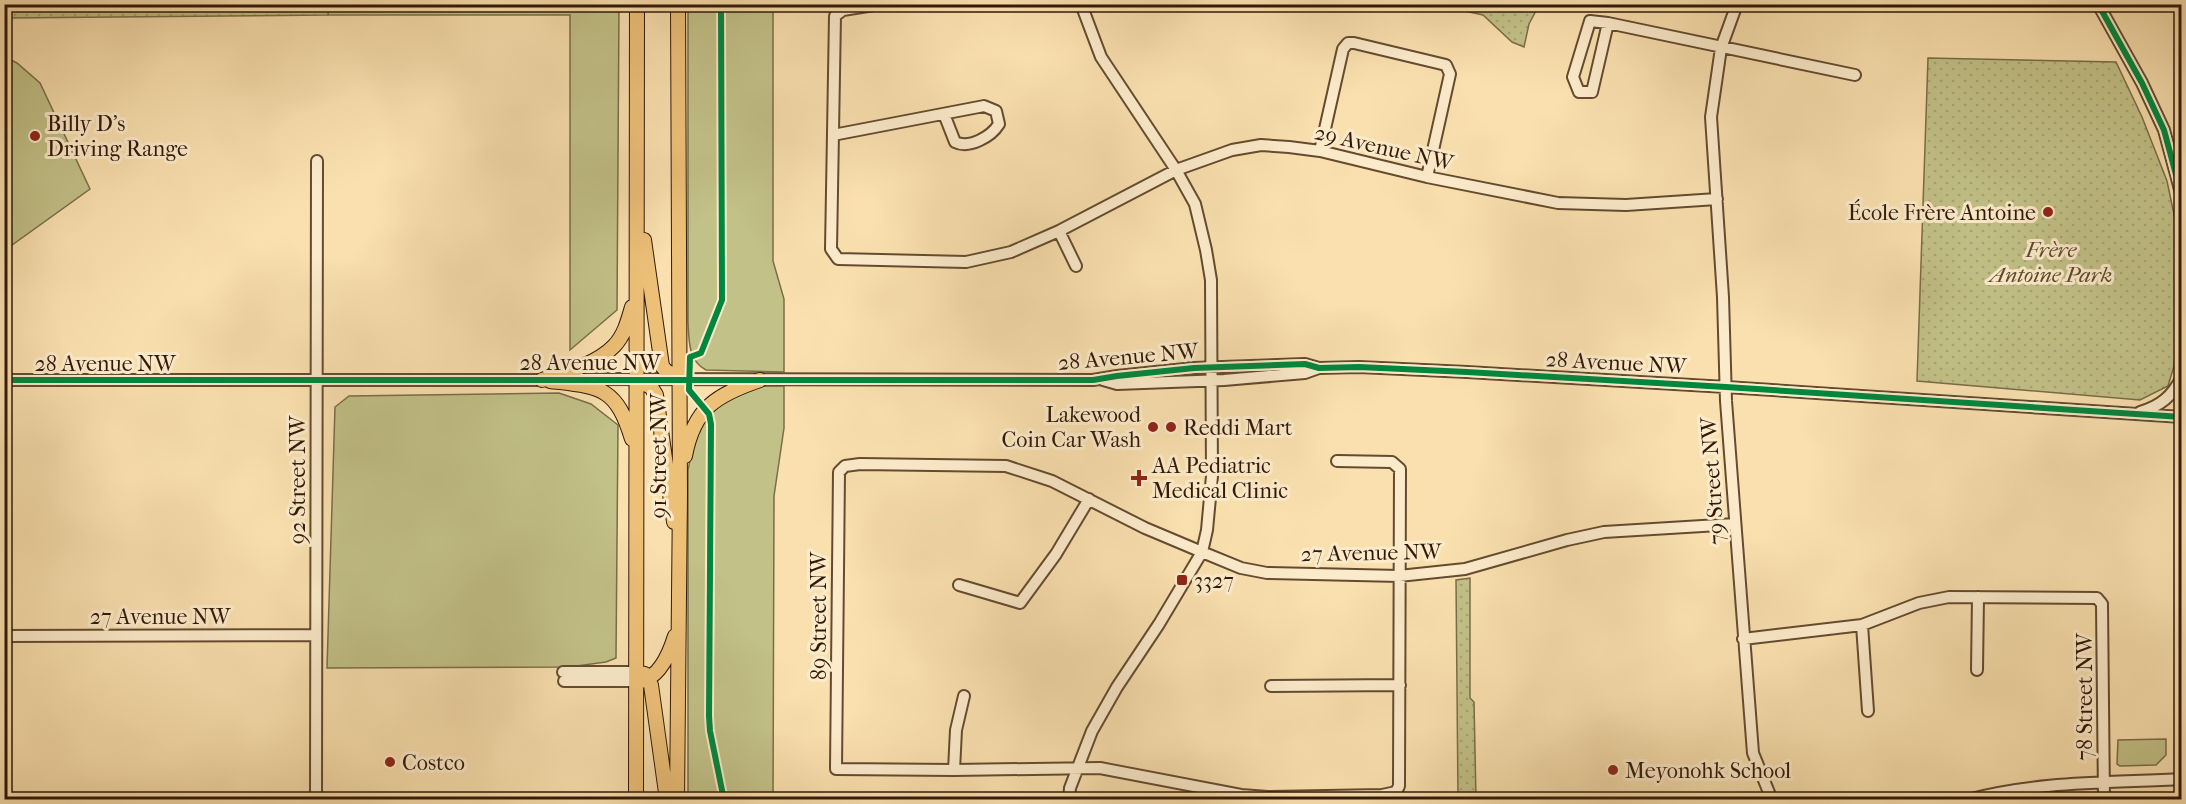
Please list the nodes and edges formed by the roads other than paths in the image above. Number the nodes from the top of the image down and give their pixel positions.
1 (637, 4) edge
2 (678, 4) edge
3 (880, 4) edge
4 (1081, 4) edge
5 (1737, 4) edge
6 (2098, 4) edge
7 (1608, 23) junction
8 (1721, 48) junction
9 (1855, 75) dead end
10 (945, 114) junction
11 (833, 135) junction
12 (1320, 151) junction
13 (317, 161) dead end
14 (1176, 170) junction
15 (1427, 177) junction
16 (2181, 197) edge
17 (1717, 199) junction
18 (637, 212) junction
19 (1059, 231) junction
20 (1076, 266) dead end
21 (637, 287) junction
22 (1212, 367) junction
23 (1319, 368) junction
24 (2181, 377) edge
25 (636, 379) junction
26 (679, 379) junction
27 (4, 380) edge
28 (542, 380) junction
29 (760, 380) junction
30 (1102, 380) junction
31 (316, 381) junction
32 (1212, 381) junction
33 (1726, 387) junction
34 (2135, 413) junction
35 (2181, 417) edge
36 (637, 455) junction
37 (1337, 461) dead end
38 (845, 466) joint
39 (680, 494) junction
40 (1089, 499) junction
41 (1735, 524) junction
42 (679, 550) junction
43 (1202, 552) junction
44 (1399, 576) junction
45 (959, 585) dead end
46 (680, 592) junction
47 (1978, 597) junction
48 (1862, 625) junction
49 (316, 635) junction
50 (4, 636) edge
51 (1743, 639) junction
52 (1977, 670) dead end
53 (563, 676) dead end
54 (640, 677) junction
55 (1400, 685) junction
56 (1271, 686) dead end
57 (964, 696) dead end
58 (1868, 711) dead end
59 (1077, 768) junction
60 (954, 770) junction
61 (2181, 779) edge
62 (2104, 783) junction
63 (316, 800) edge
64 (636, 800) edge
65 (667, 800) edge
66 (677, 800) edge
67 (1069, 800) edge
68 (1772, 800) edge
69 (1967, 800) edge
70 (2104, 800) edge

1 - 18 main road, 91 Street NW
2 - 26 main road, 91 Street NW
3 - 11 street
4 - 14 street
5 - 8 street, 79 Street NW
6 - 16 street
7 - 7 street
7 - 8 street
8 - 9 street
8 - 17 street, 79 Street NW
10 - 10 street
10 - 11 street
11 - 19 street, 29 Avenue NW
12 - 14 street, 29 Avenue NW
12 - 15 street, 29 Avenue NW
12 - 15 street
13 - 31 street, 92 Street NW
14 - 19 street, 29 Avenue NW
14 - 22 street
15 - 17 street, 29 Avenue NW
17 - 33 street, 79 Street NW
18 - 21 main road, 91 Street NW
18 - 26 main road
19 - 20 street
21 - 25 main road, 91 Street NW
21 - 28 main road
22 - 23 street, 28 Avenue NW
22 - 30 street, 28 Avenue NW
22 - 32 street
23 - 32 street, 28 Avenue NW
23 - 33 street, 28 Avenue NW
24 - 34 street
25 - 26 street, 28 Avenue NW
25 - 28 street, 28 Avenue NW
25 - 36 main road, 91 Street NW
25 - 42 main road
26 - 29 street, 28 Avenue NW
26 - 39 main road, 91 Street NW
27 - 31 street, 28 Avenue NW
28 - 31 street, 28 Avenue NW
28 - 36 main road
29 - 30 street, 28 Avenue NW
29 - 39 main road
30 - 32 street, 28 Avenue NW
31 - 49 street, 92 Street NW
32 - 43 street
33 - 34 street, 28 Avenue NW
33 - 41 street, 79 Street NW
34 - 35 street, 28 Avenue NW
36 - 54 main road, 91 Street NW
37 - 44 street
38 - 40 street, 27 Avenue NW
38 - 60 street, 89 Street NW
39 - 42 main road, 91 Street NW
40 - 43 street, 27 Avenue NW
40 - 45 street
41 - 44 street, 27 Avenue NW
41 - 51 street, 79 Street NW
42 - 46 main road, 91 Street NW
43 - 44 street, 27 Avenue NW
43 - 59 street
44 - 55 street
46 - 54 main road
46 - 66 main road, 91 Street NW
47 - 48 street
47 - 52 street
47 - 62 street, 78 Street NW
48 - 51 street
48 - 58 street
49 - 50 street, 27 Avenue NW
49 - 63 street, 92 Street NW
51 - 68 street, 79 Street NW
53 - 54 street
54 - 64 main road, 91 Street NW
54 - 65 main road
55 - 56 street
55 - 59 street
57 - 60 street
59 - 60 street
59 - 67 street
61 - 62 street
62 - 69 street
62 - 70 street, 78 Street NW

